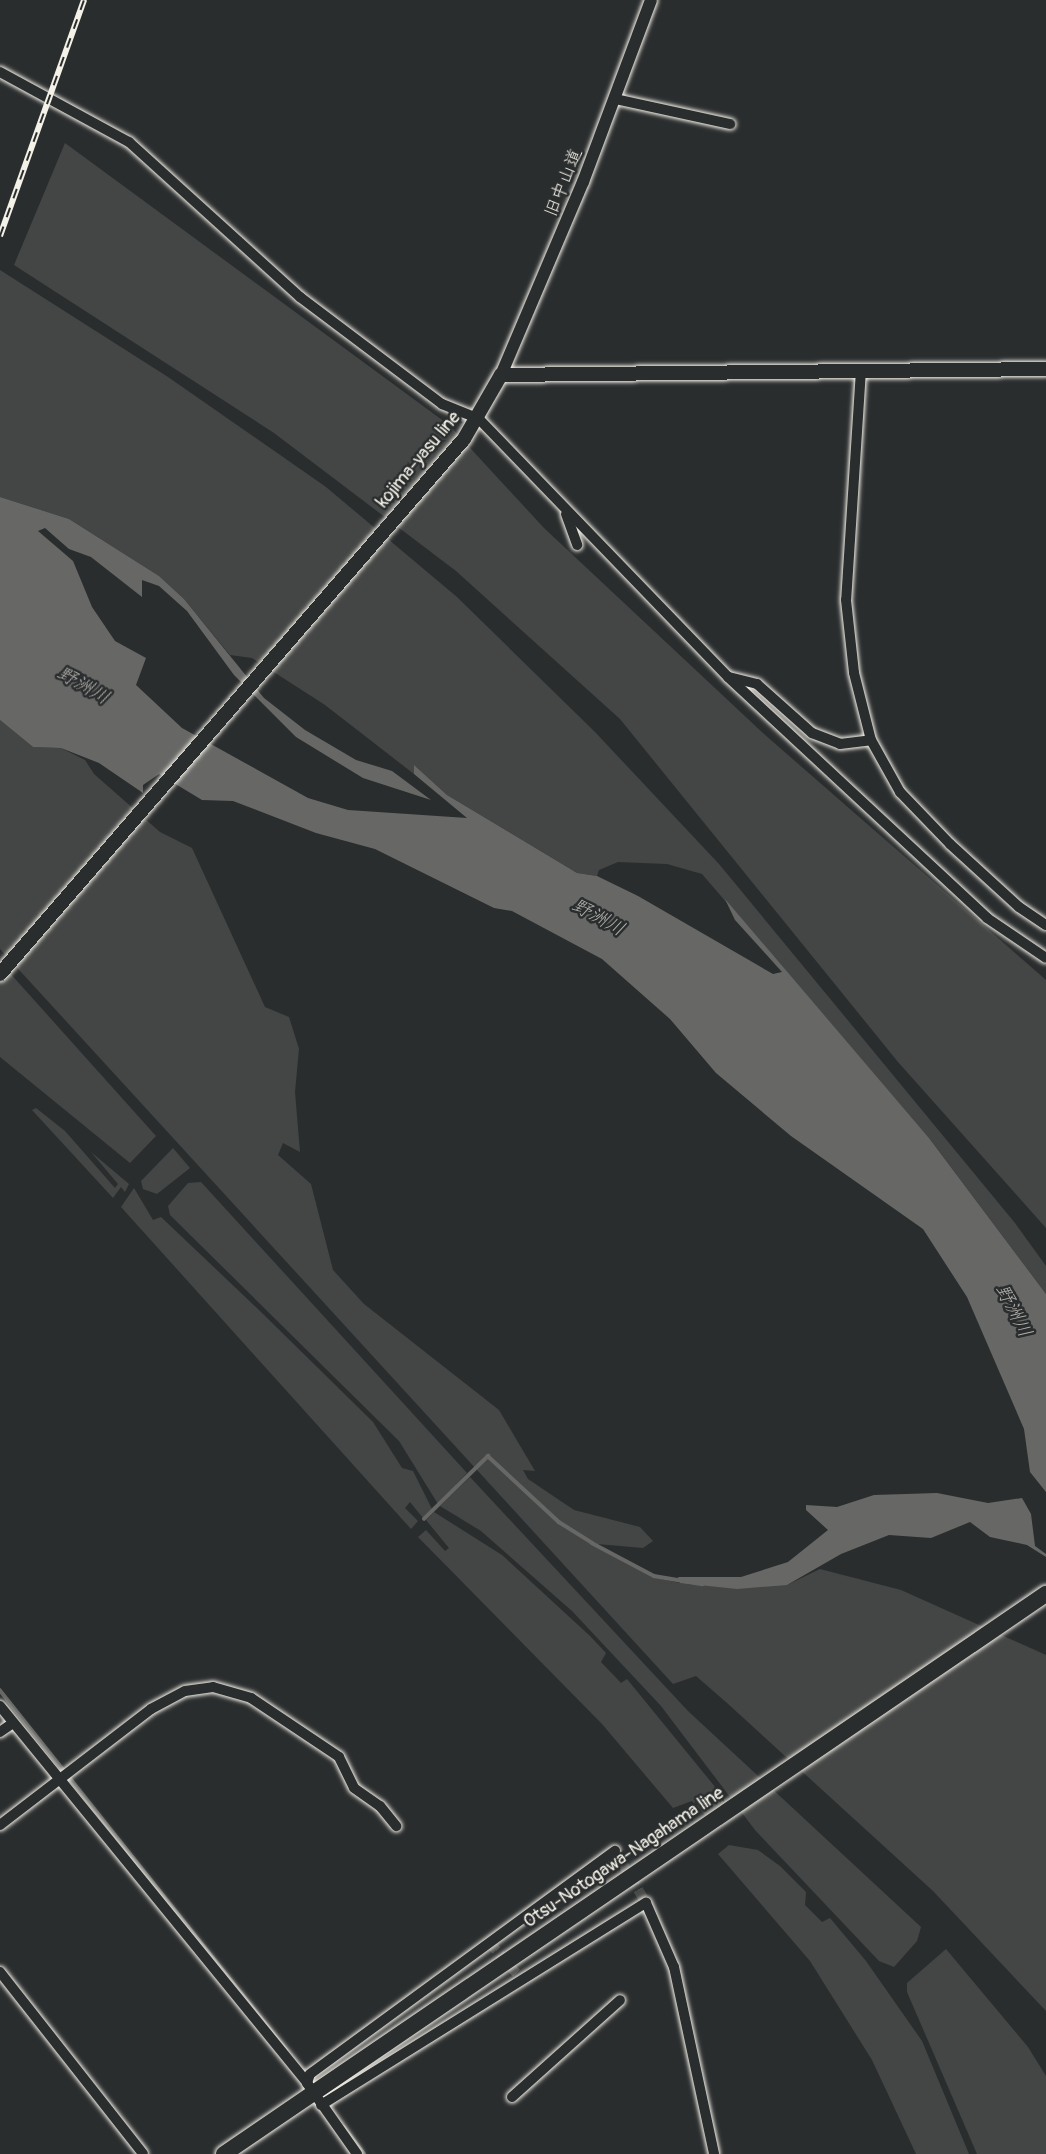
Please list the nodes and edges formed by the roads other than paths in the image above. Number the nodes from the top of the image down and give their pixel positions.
1 (651, 0) edge
2 (2, 75) edge
3 (615, 99) junction
4 (730, 124) dead end
5 (1046, 369) edge
6 (861, 370) junction
7 (500, 375) junction
8 (479, 419) junction
9 (565, 510) junction
10 (577, 545) dead end
11 (729, 677) junction
12 (871, 740) junction
13 (1046, 925) edge
14 (1046, 958) edge
15 (0, 974) edge
16 (1046, 1594) edge
17 (0, 1706) edge
18 (13, 1723) junction
19 (0, 1732) edge
20 (64, 1776) junction
21 (0, 1825) edge
22 (396, 1826) dead end
23 (615, 1851) dead end
24 (0, 1972) edge
25 (620, 2000) dead end
26 (314, 2093) junction
27 (512, 2097) dead end
28 (144, 2154) edge
29 (224, 2154) edge
30 (357, 2154) edge
31 (713, 2154) edge

1 - 3 street, 旧中山道
2 - 8 street
3 - 4 street
3 - 7 street, 旧中山道
5 - 6 main road
6 - 7 main road
6 - 12 street
7 - 8 main road, kojima-yasu line
8 - 9 street
8 - 15 main road, kojima-yasu line
9 - 10 street
9 - 11 street
11 - 12 street
11 - 14 street
12 - 13 street
16 - 26 main road, Otsu-Notogawa-Nagahama line
17 - 18 street
18 - 19 street
18 - 20 street
20 - 21 street
20 - 22 street
20 - 26 street
23 - 26 street
24 - 28 street
25 - 27 street
26 - 29 main road, Otsu-Notogawa-Nagahama line
26 - 30 street
26 - 31 street

